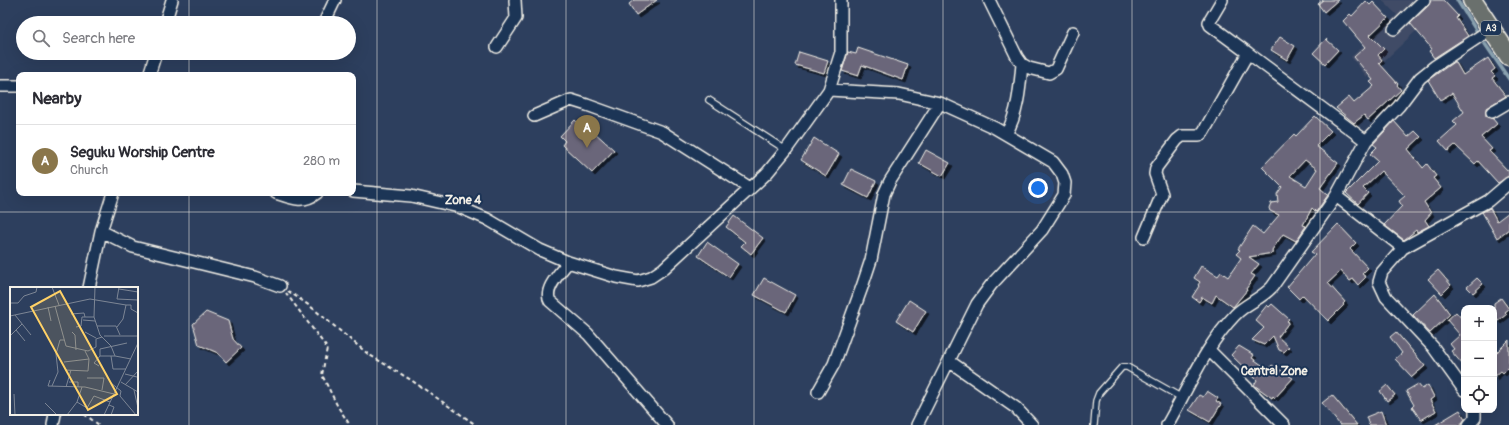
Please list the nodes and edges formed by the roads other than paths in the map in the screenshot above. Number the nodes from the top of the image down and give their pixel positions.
1 (172, 0) edge
2 (336, 0) edge
3 (516, 0) edge
4 (841, 0) edge
5 (989, 0) edge
6 (1222, 0) edge
7 (1424, 0) edge
8 (1472, 0) edge
9 (167, 16) edge
10 (328, 16) edge
11 (1394, 29) dead end
12 (1491, 29) junction
13 (1073, 32) dead end
14 (497, 47) dead end
15 (1248, 53) junction
16 (1509, 56) edge
17 (154, 60) edge
18 (1022, 64) junction
19 (150, 72) edge
20 (0, 86) edge
21 (16, 86) edge
22 (828, 90) junction
23 (709, 100) dead end
24 (1509, 102) edge
25 (940, 103) junction
26 (1492, 112) dead end
27 (534, 116) dead end
28 (1006, 134) junction
29 (1366, 141) junction
30 (786, 150) junction
31 (1509, 184) edge
32 (750, 188) junction
33 (356, 191) edge
34 (112, 196) edge
35 (287, 196) edge
36 (313, 196) edge
37 (1336, 196) junction
38 (101, 231) junction
39 (1144, 237) dead end
40 (1403, 248) junction
41 (568, 262) junction
42 (280, 286) road end
43 (89, 287) edge
44 (1209, 350) junction
45 (949, 361) junction
46 (1461, 386) edge
47 (818, 392) dead end
48 (1182, 398) junction
49 (1475, 413) edge
50 (55, 415) edge
51 (53, 425) edge
52 (667, 425) edge
53 (917, 425) edge
54 (1032, 425) edge
55 (1094, 425) edge
56 (1167, 425) edge
57 (1284, 425) edge
58 (1469, 425) edge

1 - 9 street
2 - 10 street
3 - 14 street
4 - 22 street
5 - 18 street
6 - 15 street
7 - 11 street
8 - 12 main road, A3
12 - 16 main road, A3
12 - 29 street
13 - 18 street
15 - 29 street
15 - 39 street
17 - 19 street
18 - 28 street
20 - 21 street
22 - 25 street
22 - 30 street
23 - 30 lane
24 - 26 street
25 - 28 street
25 - 47 street
27 - 32 street
28 - 45 street
29 - 37 street
30 - 32 street
31 - 40 street
32 - 41 street
33 - 41 street
34 - 38 street
35 - 36 street
37 - 40 street
37 - 44 street
38 - 42 street
38 - 43 street
40 - 46 street
41 - 52 street
44 - 48 street
44 - 57 street
45 - 53 street
45 - 54 street
48 - 55 lane
48 - 56 street
49 - 58 street
50 - 51 street

